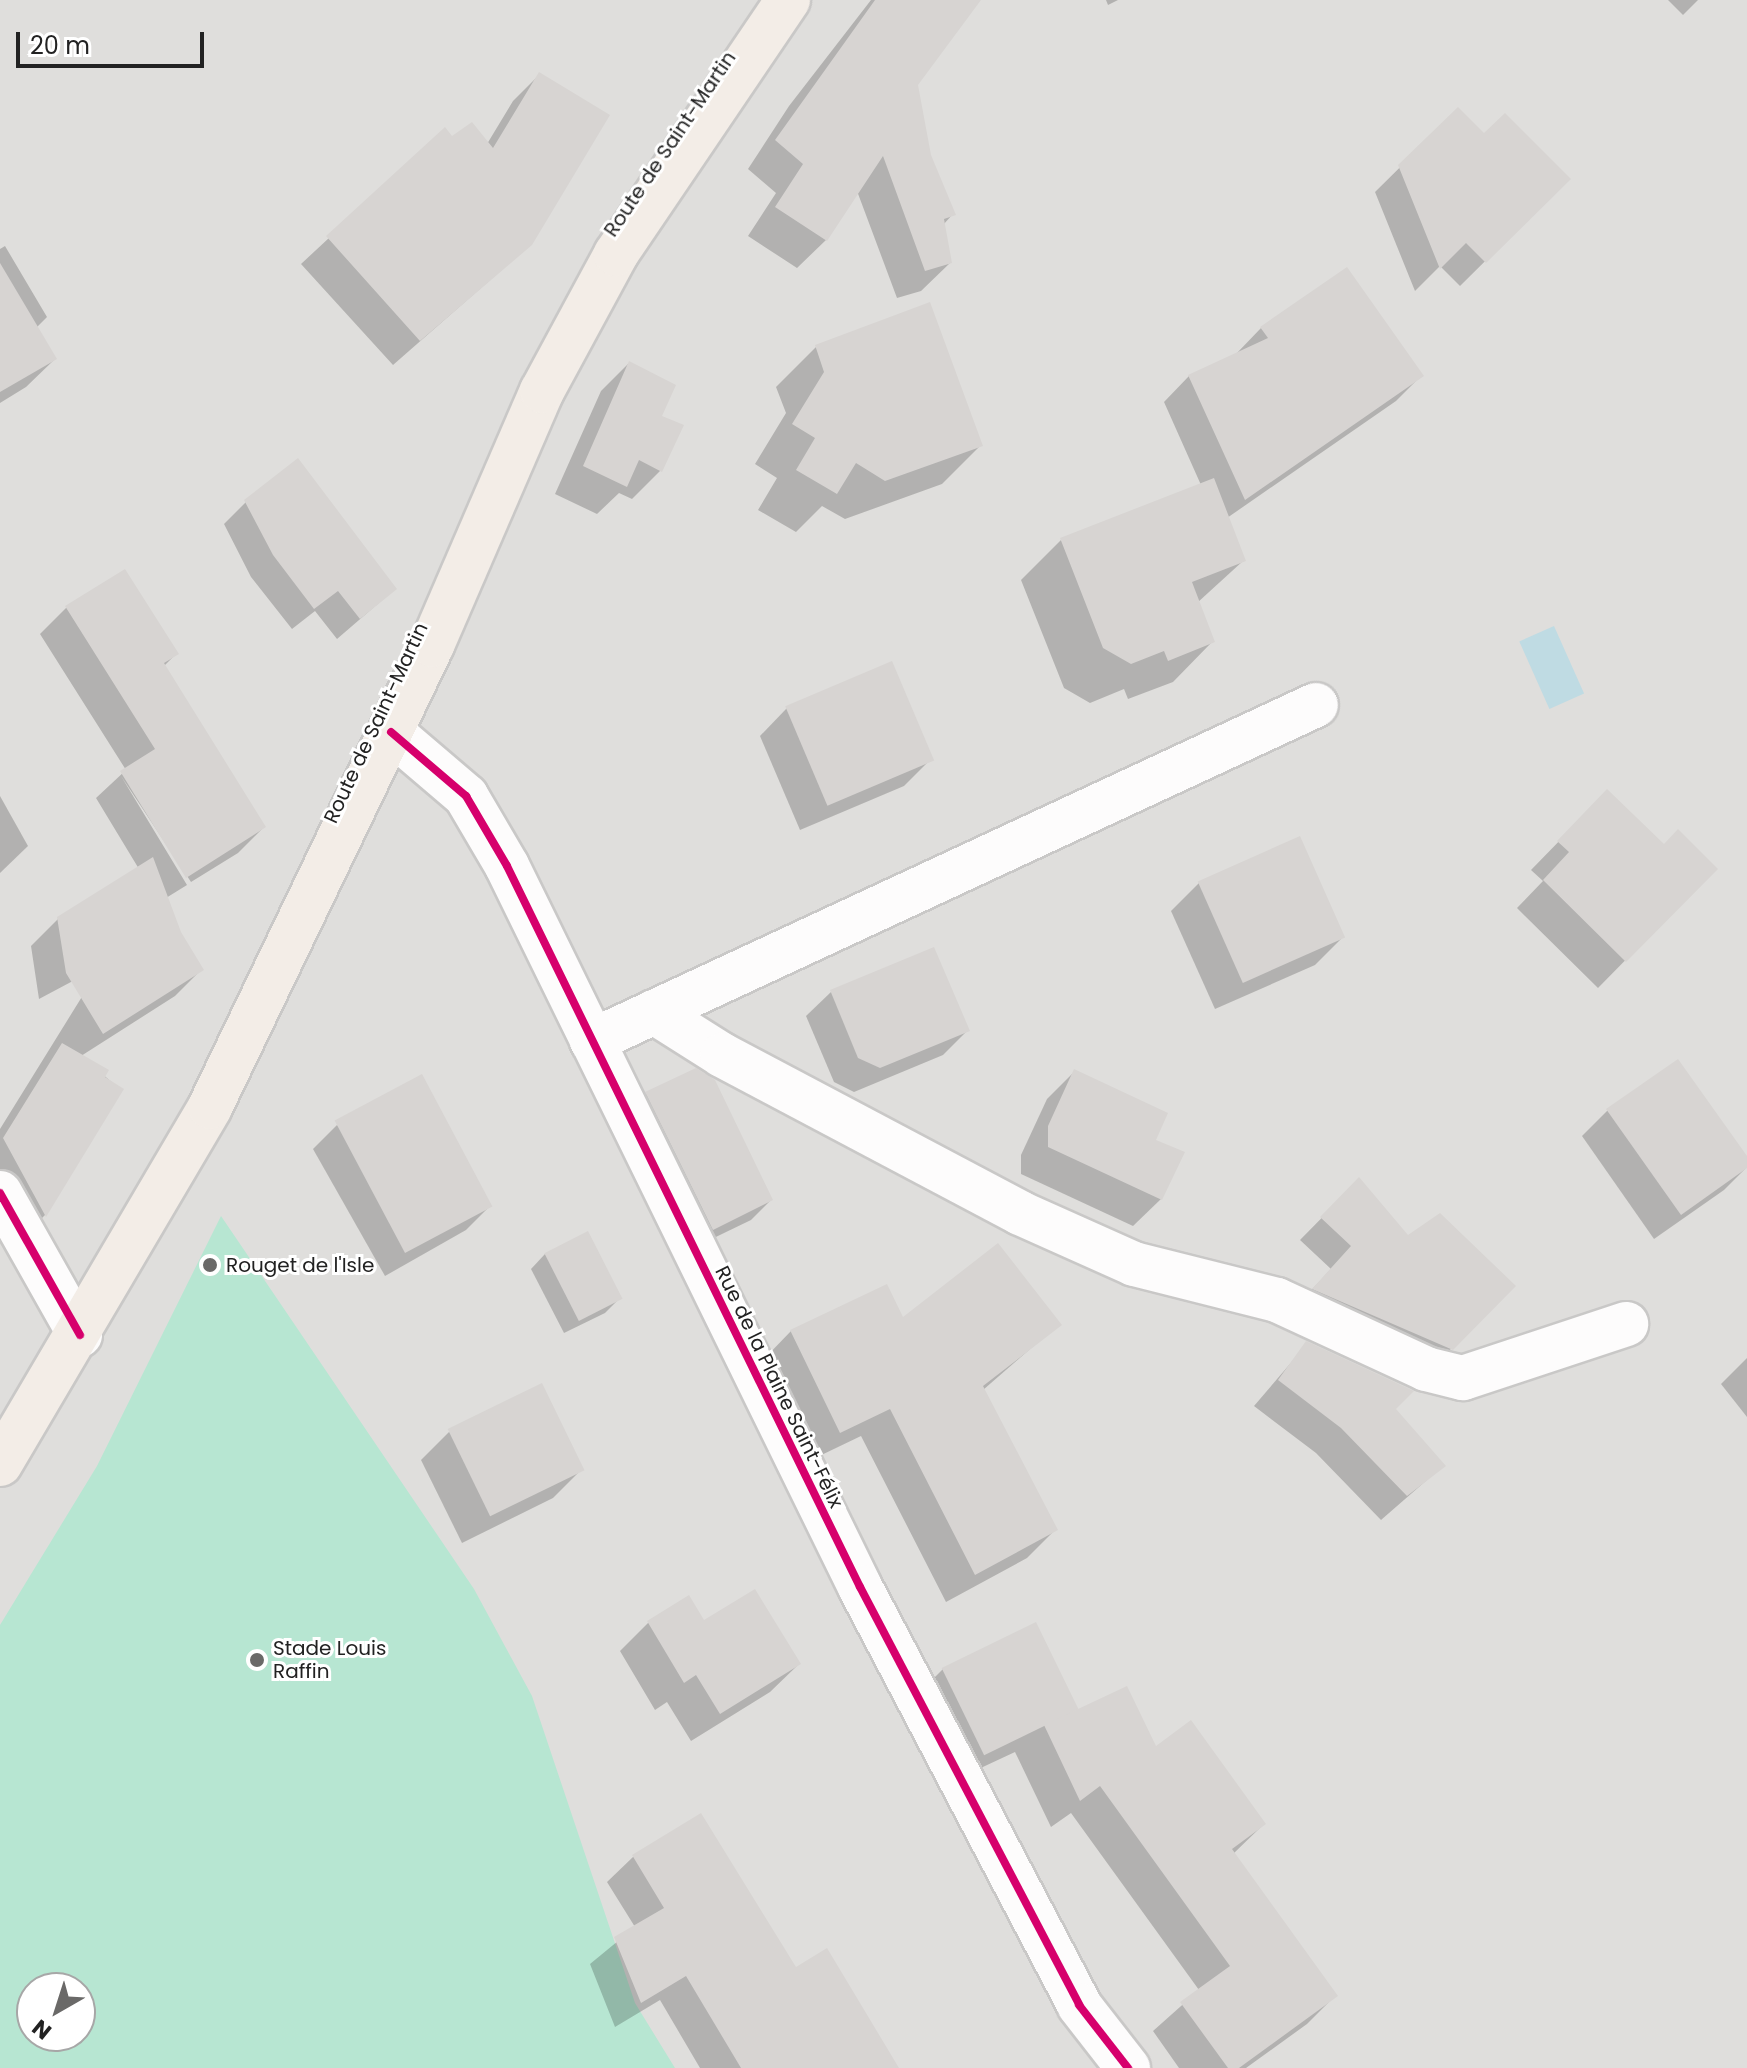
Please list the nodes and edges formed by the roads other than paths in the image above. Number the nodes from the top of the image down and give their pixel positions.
1 (788, 0) edge
2 (1316, 705) dead end
3 (391, 732) junction
4 (654, 1012) junction
5 (592, 1041) junction
6 (0, 1193) edge
7 (1626, 1324) dead end
8 (80, 1335) junction
9 (0, 1464) edge
10 (1128, 2068) edge

1 - 3 main road, Route de Saint-Martin
2 - 4 street
3 - 5 street, Rue de la Plaine Saint-Félix
3 - 8 main road, Route de Saint-Martin
4 - 5 street
4 - 7 street
5 - 10 street, Rue de la Plaine Saint-Félix
6 - 8 street
8 - 9 main road, Route de Saint-Martin

